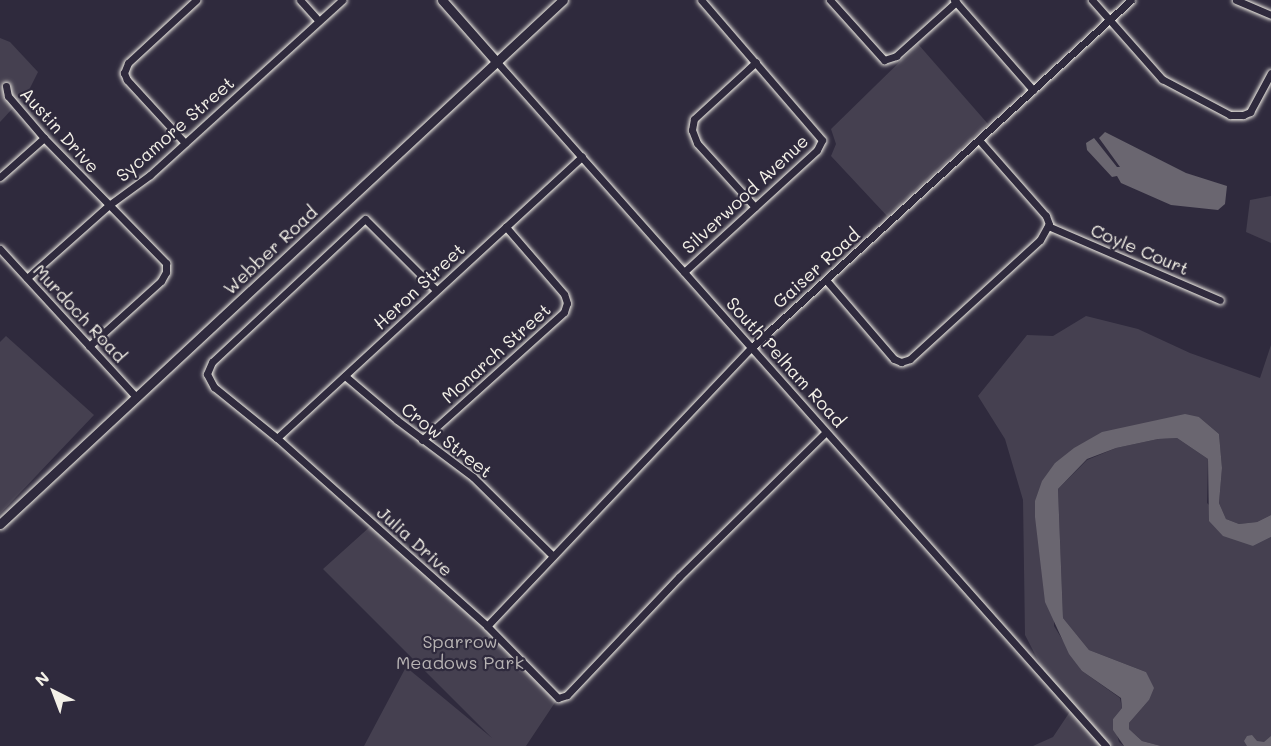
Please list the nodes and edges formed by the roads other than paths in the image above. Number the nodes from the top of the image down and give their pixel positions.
1 (196, 0) edge
2 (300, 0) edge
3 (342, 0) edge
4 (442, 0) edge
5 (563, 0) edge
6 (701, 0) edge
7 (830, 0) edge
8 (1092, 0) edge
9 (1131, 0) edge
10 (1236, 0) edge
11 (955, 1) edge
12 (1271, 15) edge
13 (1110, 20) junction
14 (319, 21) junction
15 (496, 61) junction
16 (756, 62) junction
17 (1271, 73) edge
18 (6, 86) dead end
19 (1033, 90) junction
20 (44, 138) junction
21 (979, 140) junction
22 (185, 143) junction
23 (582, 158) junction
24 (0, 177) edge
25 (109, 205) junction
26 (755, 207) junction
27 (1048, 226) junction
28 (506, 227) junction
29 (0, 249) edge
30 (684, 272) junction
31 (27, 278) junction
32 (826, 280) junction
33 (436, 290) junction
34 (1220, 300) dead end
35 (89, 346) junction
36 (751, 348) junction
37 (345, 376) junction
38 (137, 398) junction
39 (826, 432) junction
40 (277, 438) junction
41 (422, 440) junction
42 (0, 524) edge
43 (553, 556) junction
44 (487, 626) junction
45 (1106, 746) edge

1 - 22 street
2 - 14 street
3 - 14 street, Sycamore Street
4 - 15 main road, South Pelham Road
5 - 15 main road, Webber Road
6 - 16 street, Silverwood Avenue
7 - 11 street
8 - 13 street
9 - 13 street, Gaiser Road
10 - 12 street
11 - 19 street
13 - 17 street
13 - 19 street, Gaiser Road
14 - 22 street, Sycamore Street
15 - 23 street, South Pelham Road
15 - 38 main road, Webber Road
16 - 26 street
16 - 26 street, Silverwood Avenue
18 - 20 street, Austin Drive
19 - 21 street, Gaiser Road
20 - 24 street
20 - 25 street, Austin Drive
21 - 27 street
21 - 32 street, Gaiser Road
22 - 25 street, Sycamore Street
23 - 28 street, Heron Street
23 - 30 street, South Pelham Road
25 - 31 street, Sycamore Street
25 - 35 street, Austin Drive
26 - 30 street, Silverwood Avenue
27 - 32 street
27 - 34 street, Coyle Court
28 - 33 street, Heron Street
28 - 41 street, Monarch Street
29 - 31 street, Murdoch Road
30 - 36 street, South Pelham Road
31 - 35 street, Murdoch Road
32 - 36 street, Gaiser Road
33 - 37 street, Heron Street
33 - 40 street, Julia Drive
35 - 38 street, Murdoch Road
36 - 39 street, South Pelham Road
36 - 43 street, Gaiser Road
37 - 40 street, Heron Street
37 - 41 street, Crow Street
38 - 42 main road, Webber Road
39 - 44 street, Julia Drive
39 - 45 street, South Pelham Road
40 - 44 street, Julia Drive
41 - 43 street, Crow Street
43 - 44 street, Gaiser Road

